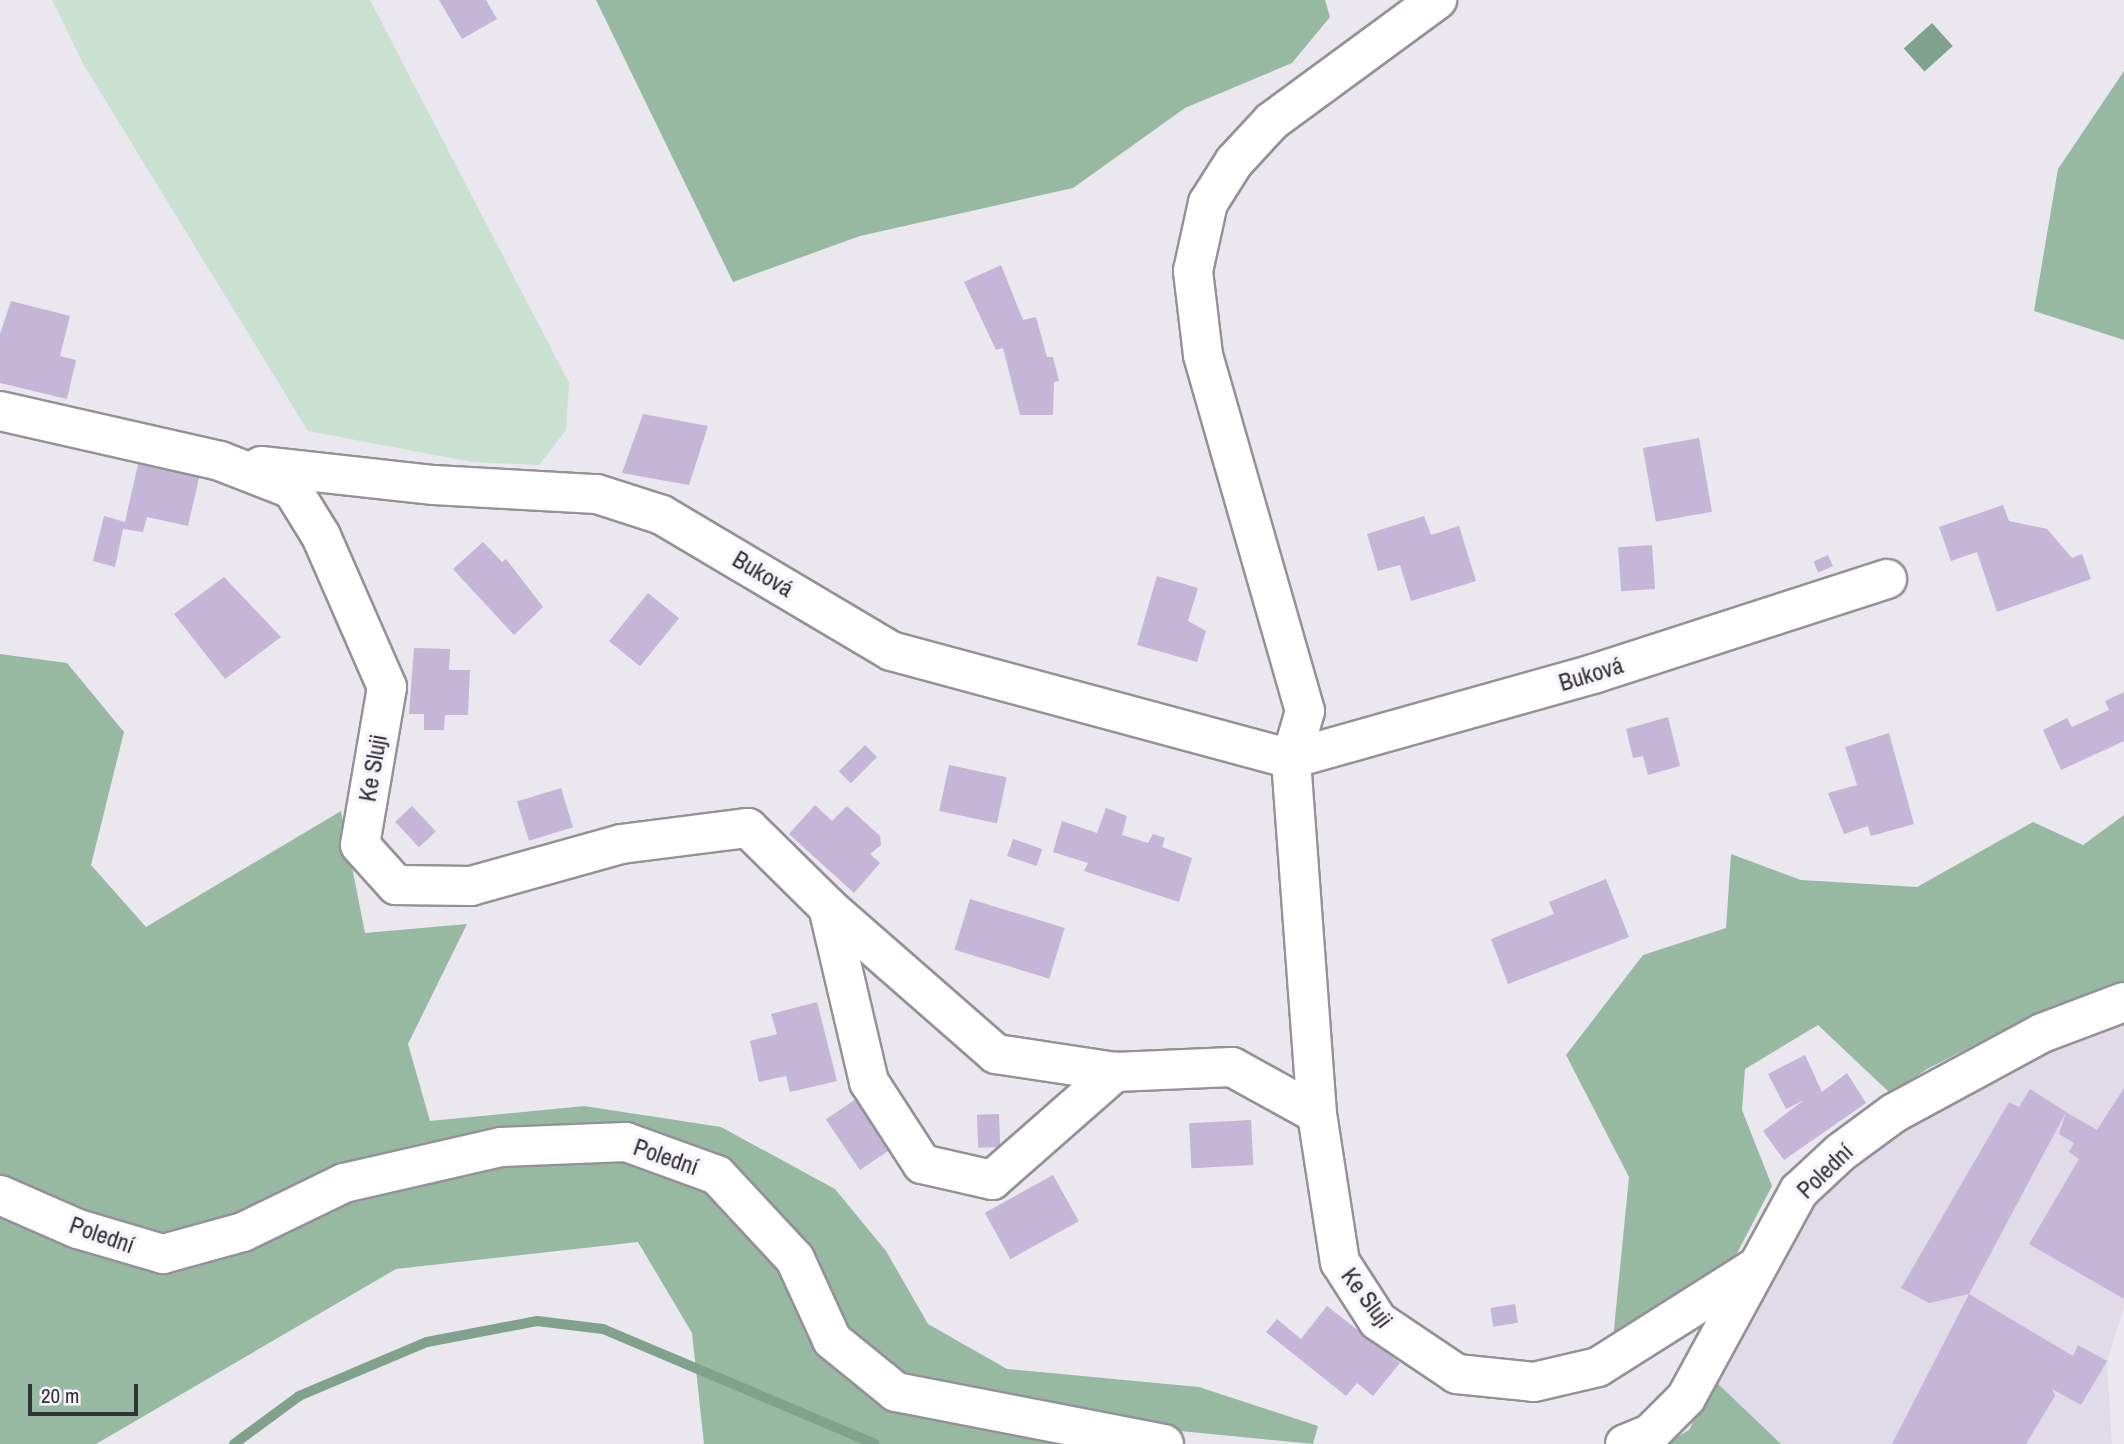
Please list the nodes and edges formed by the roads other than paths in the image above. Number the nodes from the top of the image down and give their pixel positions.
1 (1437, 0) edge
2 (0, 411) edge
3 (220, 461) junction
4 (1887, 579) dead end
5 (1292, 759) junction
6 (828, 908) junction
7 (2124, 1002) edge
8 (1115, 1072) junction
9 (1317, 1114) junction
10 (0, 1195) edge
11 (1756, 1267) junction
12 (1164, 1444) edge
13 (1625, 1444) edge

1 - 5 street
2 - 3 street, Ke Sluji
3 - 5 street, Buková
3 - 6 street, Ke Sluji
4 - 5 street, Buková
5 - 9 street
6 - 8 street, Ke Sluji
6 - 8 street
7 - 11 street, Polední
8 - 9 street, Ke Sluji
9 - 11 street, Ke Sluji
10 - 12 street, Polední
11 - 13 street, Polední

